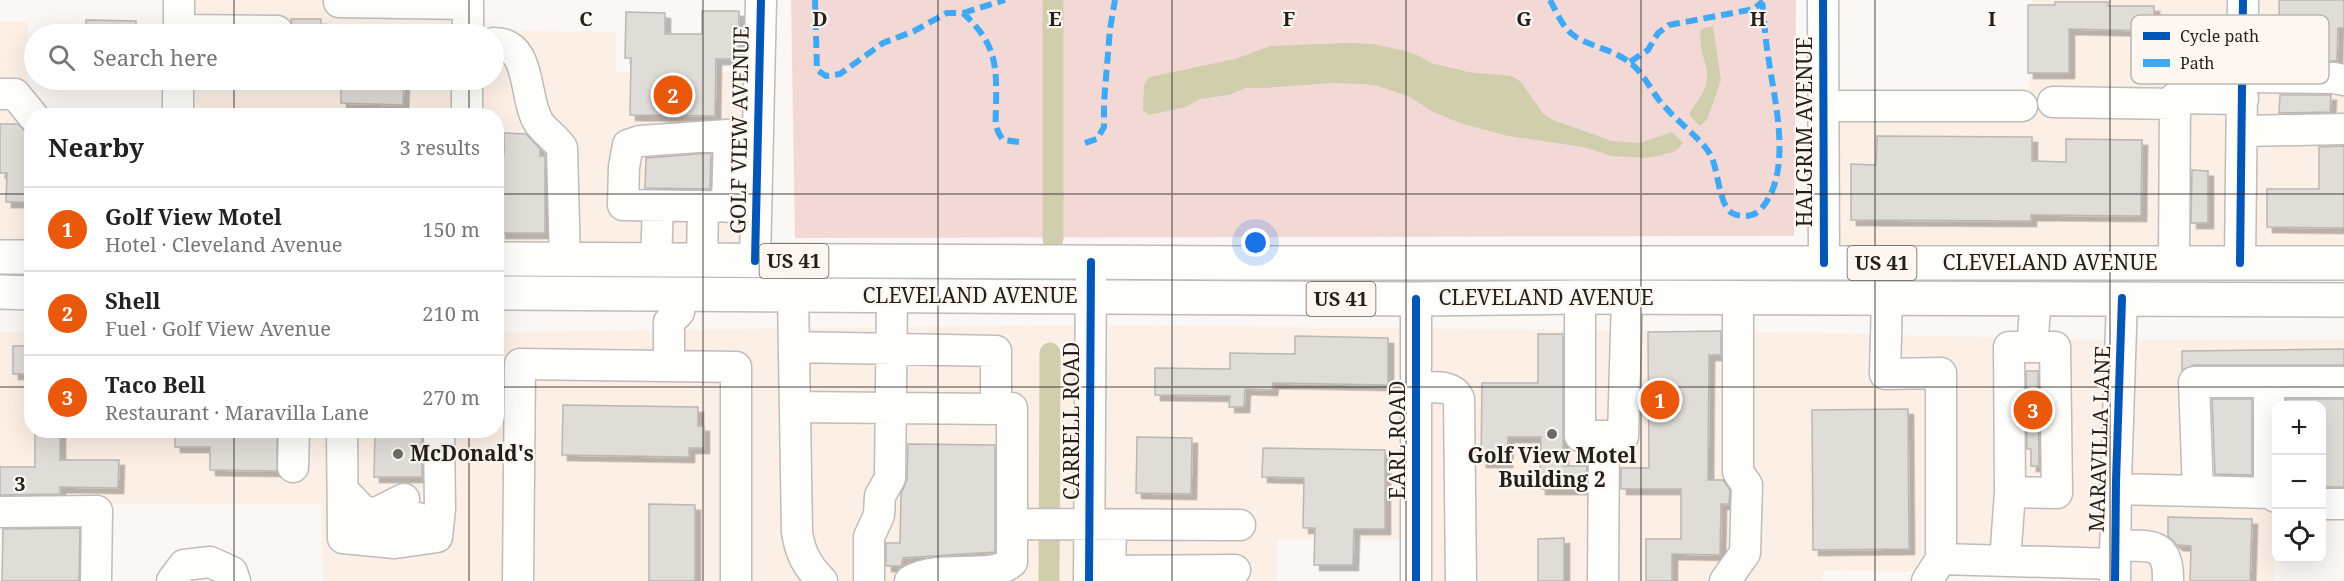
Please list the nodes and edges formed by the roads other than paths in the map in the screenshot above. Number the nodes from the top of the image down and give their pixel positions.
1 (179, 0) edge
2 (761, 0) edge
3 (1823, 0) edge
4 (339, 2) dead end
5 (468, 2) edge
6 (179, 24) edge
7 (468, 24) edge
8 (504, 45) edge
9 (2329, 79) edge
10 (2344, 80) edge
11 (2243, 84) edge
12 (2279, 84) edge
13 (2243, 88) junction
14 (178, 90) edge
15 (467, 90) edge
16 (0, 94) edge
17 (2053, 102) dead end
18 (2175, 104) junction
19 (1823, 106) junction
20 (2022, 106) dead end
21 (26, 108) edge
22 (178, 108) edge
23 (467, 108) edge
24 (2344, 129) edge
25 (2242, 131) junction
26 (743, 135) junction
27 (658, 206) junction
28 (729, 207) junction
29 (0, 257) edge
30 (24, 257) edge
31 (504, 259) edge
32 (565, 260) junction
33 (656, 260) junction
34 (702, 261) junction
35 (755, 261) junction
36 (1090, 262) junction
37 (1824, 263) junction
38 (2174, 263) junction
39 (2206, 263) junction
40 (2240, 263) junction
41 (2344, 263) edge
42 (0, 292) edge
43 (24, 293) edge
44 (504, 293) edge
45 (793, 295) junction
46 (892, 296) junction
47 (1090, 297) junction
48 (1580, 297) junction
49 (1627, 297) junction
50 (1738, 298) junction
51 (1887, 298) junction
52 (2122, 298) junction
53 (1416, 299) junction
54 (2036, 299) junction
55 (2344, 300) edge
56 (679, 303) junction
57 (794, 347) junction
58 (2032, 347) junction
59 (891, 349) junction
60 (679, 366) junction
61 (2269, 382) junction
62 (2344, 382) edge
63 (1416, 388) junction
64 (795, 407) junction
65 (890, 407) junction
66 (996, 409) junction
67 (1604, 436) junction
68 (294, 438) edge
69 (342, 438) edge
70 (427, 438) edge
71 (439, 438) edge
72 (293, 467) dead end
73 (2272, 467) edge
74 (1416, 470) junction
75 (1461, 470) junction
76 (2115, 489) junction
77 (344, 491) junction
78 (2198, 491) junction
79 (2010, 492) junction
80 (2272, 495) edge
81 (2326, 504) edge
82 (2344, 504) edge
83 (0, 512) edge
84 (1013, 524) junction
85 (1240, 525) dead end
86 (1100, 526) junction
87 (2005, 561) junction
88 (2115, 563) edge
89 (1235, 570) dead end
90 (1934, 570) edge
91 (96, 581) edge
92 (172, 581) edge
93 (235, 581) edge
94 (518, 581) edge
95 (736, 581) edge
96 (822, 581) edge
97 (869, 581) edge
98 (910, 581) edge
99 (1089, 581) edge
100 (1416, 581) edge
101 (1461, 581) edge
102 (1603, 581) edge
103 (1725, 581) edge
104 (2168, 581) edge

1 - 6 street
2 - 26 street, GOLF VIEW AVENUE
3 - 19 street, HALGRIM AVENUE
4 - 5 street
5 - 7 street
8 - 32 street
9 - 10 street
11 - 13 street
12 - 13 street
13 - 18 street
13 - 25 street
14 - 22 street
15 - 23 street
16 - 21 street
17 - 18 street
18 - 38 street
19 - 20 street
19 - 37 street, HALGRIM AVENUE
24 - 25 street
25 - 40 street
26 - 27 street
26 - 28 street, GOLF VIEW AVENUE
27 - 28 street
27 - 33 street
28 - 34 street
28 - 35 street, GOLF VIEW AVENUE
29 - 30 main road
31 - 32 main road, CLEVELAND AVENUE / US 41
32 - 33 main road, CLEVELAND AVENUE / US 41
33 - 34 main road, CLEVELAND AVENUE / US 41
34 - 35 main road, CLEVELAND AVENUE / US 41
35 - 36 main road, CLEVELAND AVENUE / US 41
36 - 37 main road, CLEVELAND AVENUE / US 41
36 - 47 street, CARRELL ROAD
37 - 38 main road, CLEVELAND AVENUE / US 41
37 - 50 main road
38 - 39 main road, CLEVELAND AVENUE / US 41
39 - 40 main road, CLEVELAND AVENUE / US 41
39 - 52 main road
40 - 41 main road, CLEVELAND AVENUE / US 41
42 - 43 main road
44 - 56 main road, CLEVELAND AVENUE / US 41
45 - 46 main road, CLEVELAND AVENUE / US 41
45 - 56 main road, CLEVELAND AVENUE / US 41
45 - 57 street
46 - 47 main road, CLEVELAND AVENUE / US 41
46 - 59 street
47 - 53 main road, CLEVELAND AVENUE / US 41
47 - 86 street, CARRELL ROAD
48 - 49 main road, CLEVELAND AVENUE / US 41
48 - 53 main road, CLEVELAND AVENUE / US 41
48 - 67 street
49 - 50 main road, CLEVELAND AVENUE / US 41
49 - 67 street
50 - 51 main road, CLEVELAND AVENUE / US 41
50 - 103 street
51 - 54 main road, CLEVELAND AVENUE / US 41
51 - 90 street
52 - 54 main road, CLEVELAND AVENUE / US 41
52 - 55 main road, CLEVELAND AVENUE / US 41
52 - 76 street, MARAVILLA LANE
53 - 63 street, EARL ROAD
54 - 58 street
56 - 60 street
57 - 59 street
57 - 64 street
58 - 79 street
58 - 79 street
59 - 65 street
59 - 66 street
60 - 94 street
60 - 95 street
61 - 62 street
61 - 73 street
61 - 78 street
63 - 74 street, EARL ROAD
63 - 75 street
64 - 65 street
64 - 96 street
65 - 66 street
65 - 97 street
66 - 84 street
67 - 102 street
68 - 72 street
69 - 77 street
70 - 77 street
71 - 77 street
74 - 75 street
74 - 100 street, EARL ROAD
75 - 101 street
76 - 78 street
76 - 88 street, MARAVILLA LANE
78 - 80 street
79 - 87 street
81 - 82 street
83 - 91 street
84 - 86 street
84 - 98 street
85 - 86 street
86 - 89 street
86 - 99 street, CARRELL ROAD
87 - 88 street
87 - 90 street
88 - 104 street
92 - 93 street

